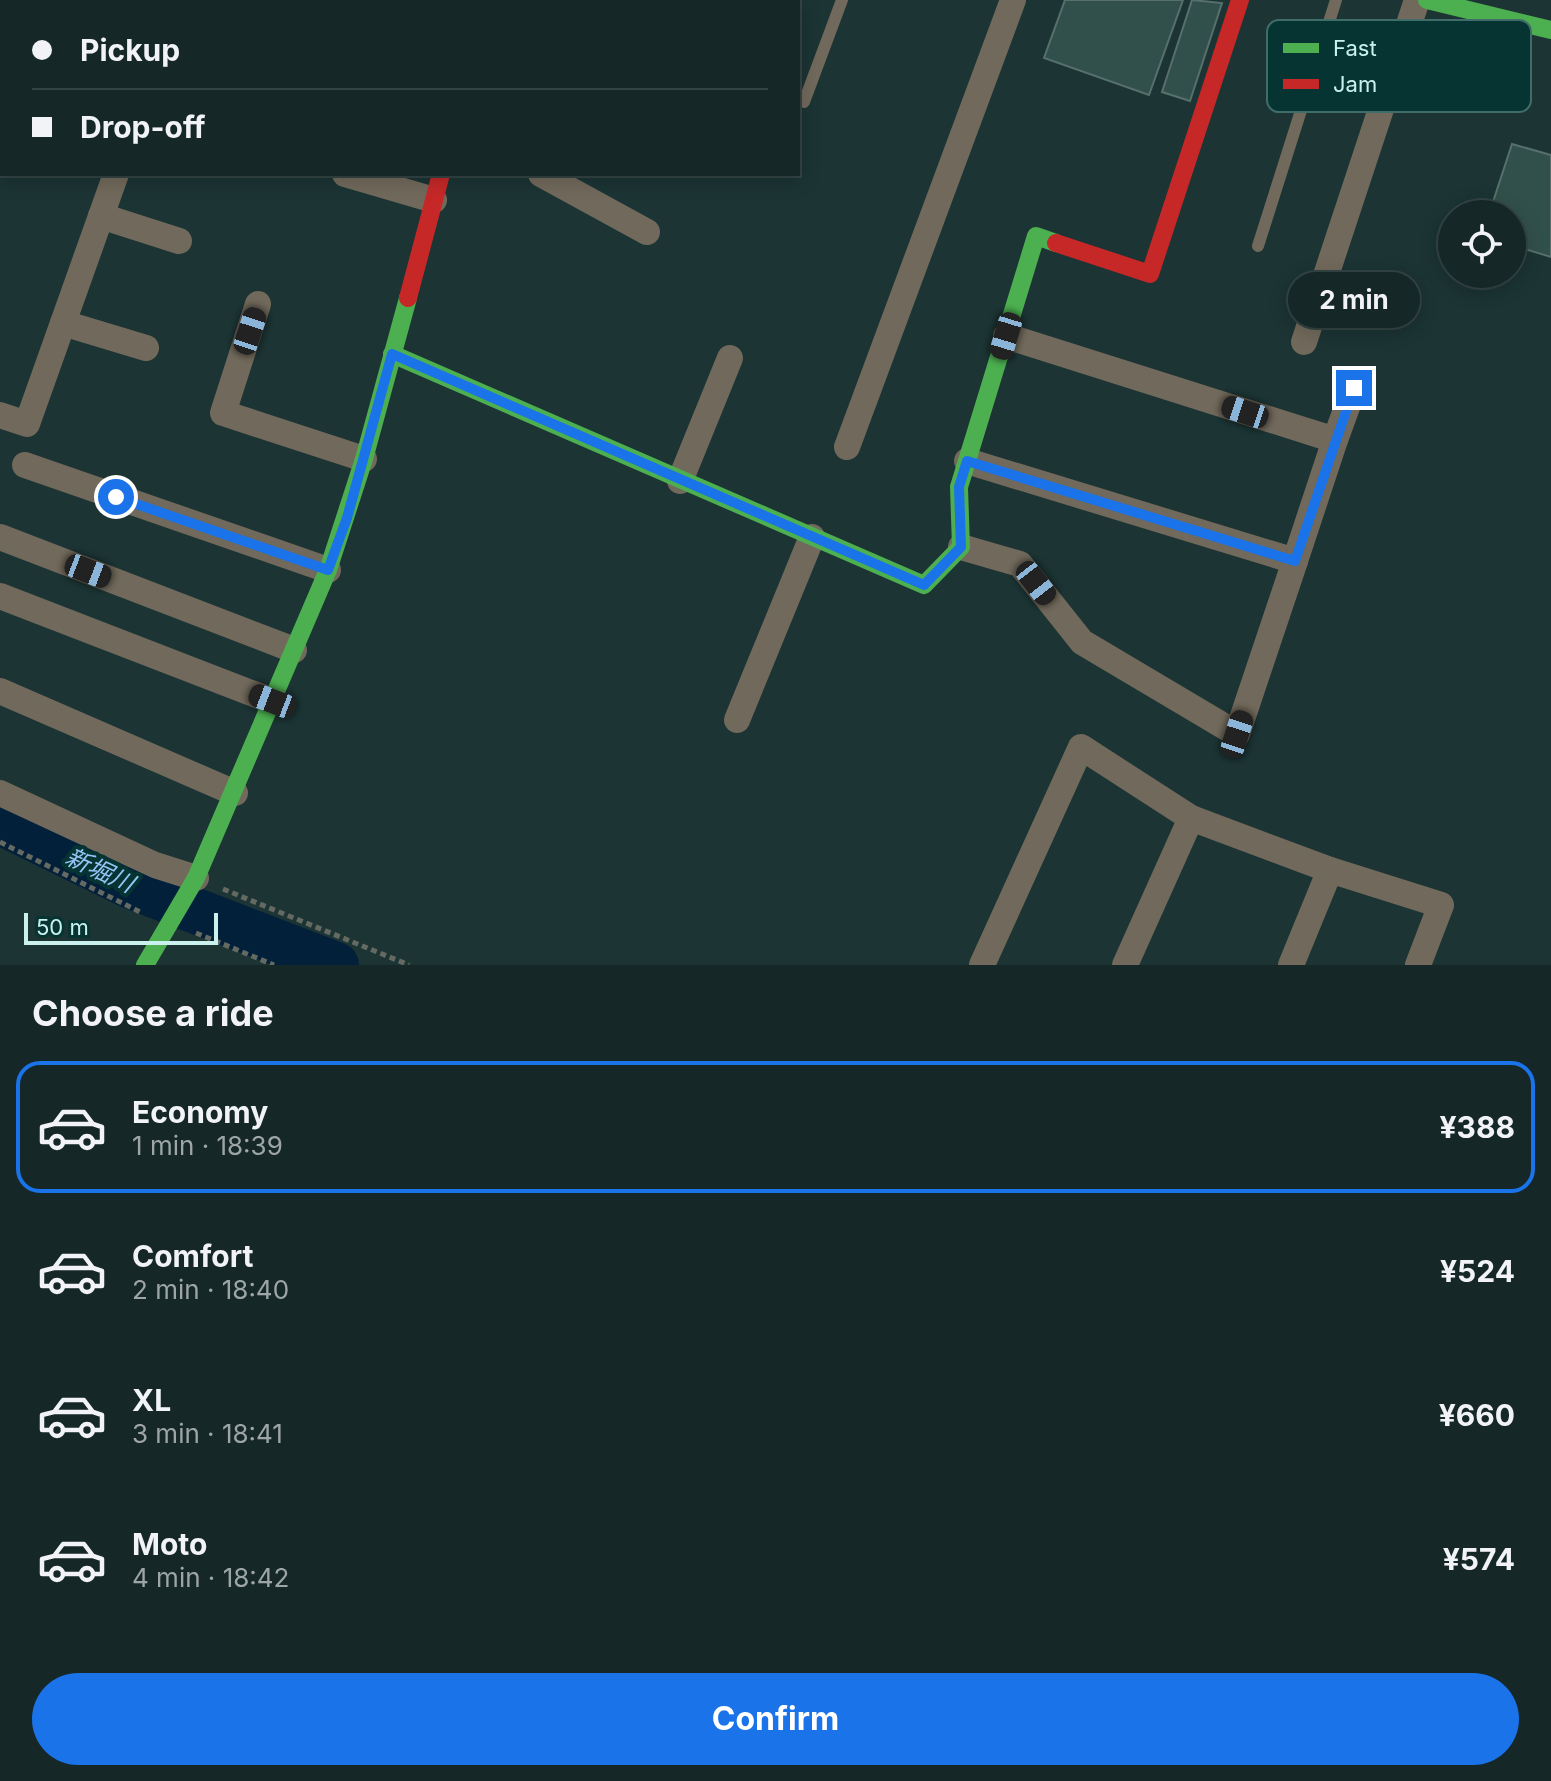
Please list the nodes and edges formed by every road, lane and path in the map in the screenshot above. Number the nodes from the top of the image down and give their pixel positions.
1 (842, 0) edge
2 (1013, 0) edge
3 (1240, 0) edge
4 (1336, 0) edge
5 (1417, 0) edge
6 (1427, 0) edge
7 (1330, 20) edge
8 (1410, 20) edge
9 (1510, 20) edge
10 (1531, 25) edge
11 (1551, 30) edge
12 (804, 102) dead end
13 (1300, 112) edge
14 (1380, 112) edge
15 (115, 176) edge
16 (352, 176) edge
17 (440, 176) edge
18 (545, 176) edge
19 (434, 200) junction
20 (101, 216) junction
21 (647, 232) dead end
22 (179, 241) dead end
23 (1258, 246) dead end
24 (258, 304) dead end
25 (63, 323) junction
26 (1006, 336) junction
27 (1304, 342) dead end
28 (146, 348) dead end
29 (392, 354) junction
30 (730, 358) dead end
31 (1354, 388) dead end
32 (0, 415) edge
33 (1335, 440) junction
34 (847, 447) dead end
35 (364, 459) junction
36 (967, 461) junction
37 (25, 465) dead end
38 (680, 481) junction
39 (0, 537) edge
40 (812, 537) junction
41 (961, 547) junction
42 (1295, 561) junction
43 (328, 570) junction
44 (0, 596) edge
45 (294, 650) junction
46 (0, 691) edge
47 (272, 701) junction
48 (737, 720) dead end
49 (0, 793) edge
50 (235, 793) junction
51 (1191, 818) junction
52 (0, 842) edge
53 (1330, 870) junction
54 (193, 881) junction
55 (170, 924) junction
56 (145, 965) edge
57 (274, 965) edge
58 (409, 965) edge
59 (982, 965) edge
60 (1125, 965) edge
61 (1291, 965) edge
62 (1418, 965) edge

1 - 12 lane
2 - 34 street
3 - 26 street
4 - 7 lane
5 - 8 street
6 - 9 street
10 - 11 street
13 - 23 lane
14 - 27 street
15 - 20 street
16 - 19 street
17 - 19 street
18 - 21 street
19 - 29 street
20 - 22 street
20 - 25 street
24 - 35 street
25 - 28 street
25 - 32 street
26 - 33 street
26 - 36 street
29 - 35 street
29 - 38 street
30 - 38 street
31 - 33 street
33 - 42 street
35 - 43 street
36 - 41 street
36 - 42 street
37 - 43 street
38 - 40 street
39 - 45 street
40 - 41 street
40 - 48 street
41 - 42 street
43 - 45 street
44 - 47 street
45 - 47 street
46 - 50 street
47 - 50 street
49 - 54 street
50 - 54 street
51 - 53 street
51 - 59 street
51 - 60 street
52 - 55 path
53 - 61 street
53 - 62 street
54 - 55 street
54 - 58 path
55 - 56 street
55 - 57 path

